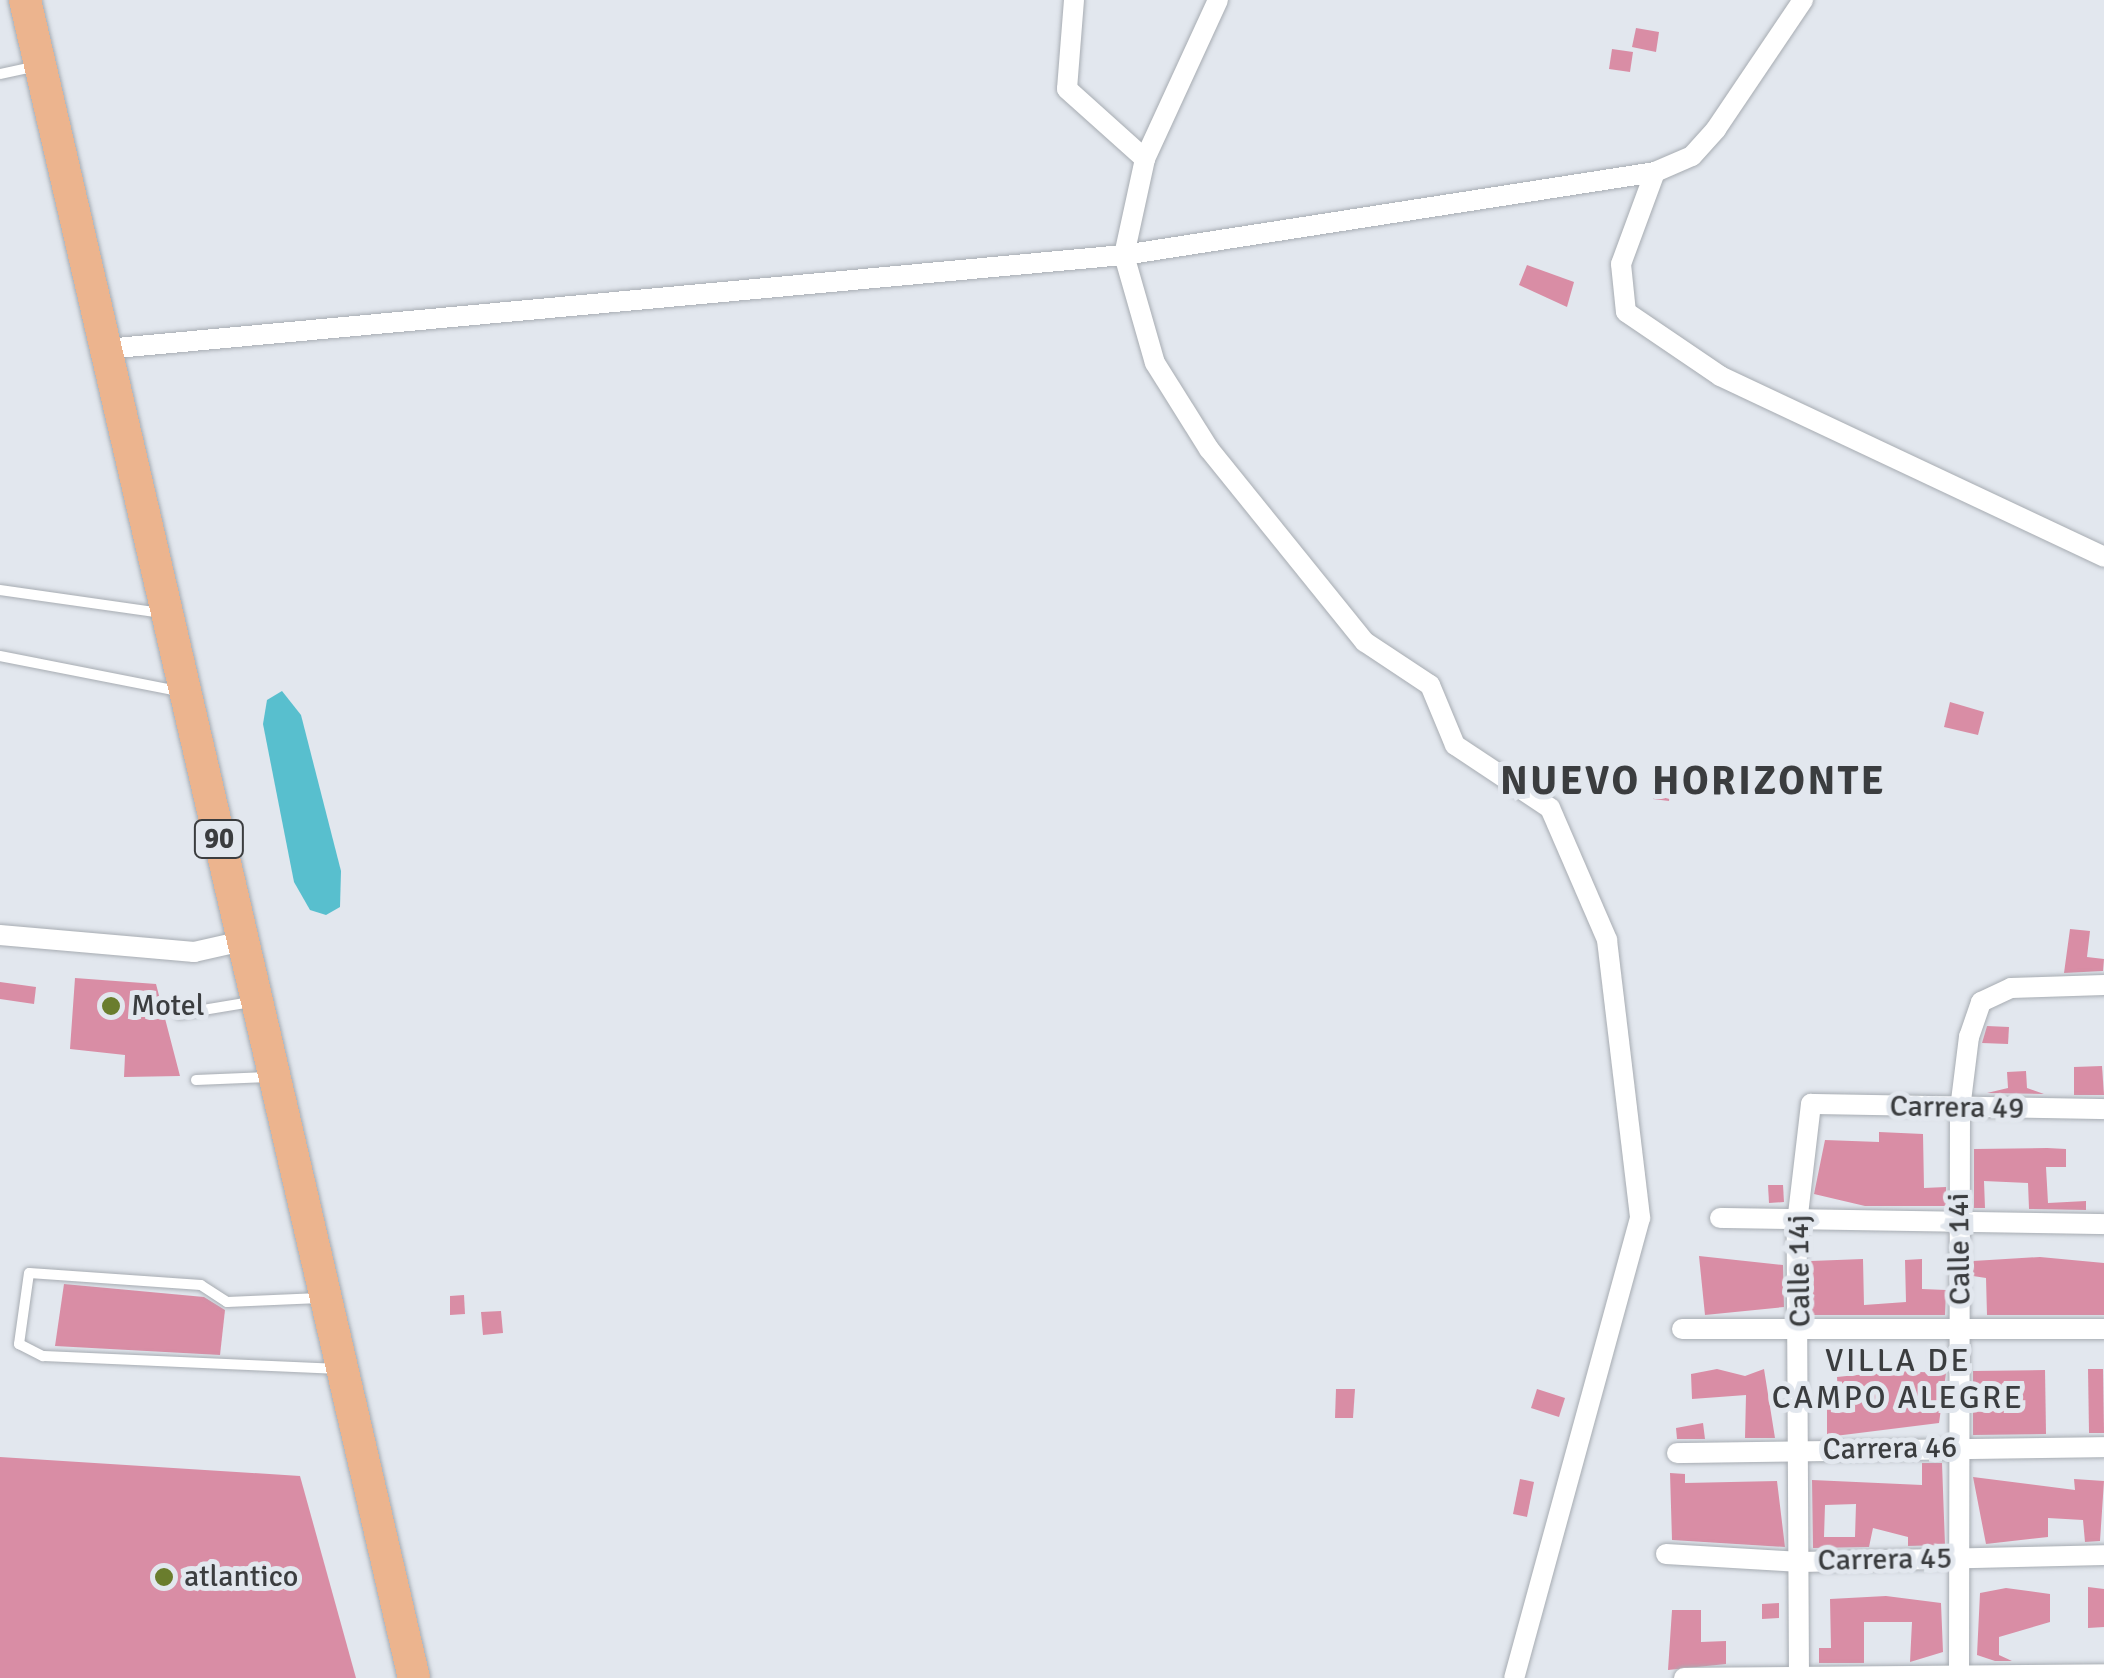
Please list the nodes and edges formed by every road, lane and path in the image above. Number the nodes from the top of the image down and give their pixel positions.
1 (25, 0) edge
2 (1074, 0) edge
3 (1218, 0) edge
4 (1803, 0) edge
5 (40, 66) junction
6 (0, 74) edge
7 (1145, 159) junction
8 (1655, 172) junction
9 (1124, 254) junction
10 (106, 349) junction
11 (2104, 557) edge
12 (0, 590) edge
13 (167, 614) junction
14 (0, 656) edge
15 (185, 691) junction
16 (0, 935) edge
17 (243, 941) junction
18 (2104, 985) edge
19 (257, 1001) junction
20 (178, 1014) dead end
21 (274, 1076) junction
22 (196, 1080) dead end
23 (1811, 1104) joint
24 (1960, 1109) junction
25 (2104, 1109) edge
26 (1720, 1218) dead end
27 (1958, 1219) junction
28 (1797, 1223) junction
29 (2104, 1224) edge
30 (326, 1296) junction
31 (1801, 1327) junction
32 (1961, 1327) junction
33 (1682, 1329) dead end
34 (2104, 1329) edge
35 (342, 1370) junction
36 (2104, 1447) edge
37 (1962, 1448) junction
38 (1803, 1450) junction
39 (1676, 1452) dead end
40 (1666, 1554) dead end
41 (2104, 1555) edge
42 (1962, 1558) junction
43 (1801, 1562) junction
44 (2104, 1674) edge
45 (1799, 1677) edge
46 (414, 1678) edge
47 (1514, 1678) edge
48 (1684, 1678) edge
49 (1959, 1678) edge

1 - 5 highway, 90
2 - 7 street
3 - 7 street
4 - 8 street
5 - 6 lane
5 - 10 highway, 90
7 - 9 street
8 - 9 street
8 - 11 street
9 - 10 street
9 - 47 street
10 - 13 highway, 90
12 - 13 lane
13 - 15 highway, 90
14 - 15 lane
15 - 17 highway, 90
16 - 17 street
17 - 19 highway, 90
18 - 24 street, Calle 14i
19 - 20 lane
19 - 21 highway, 90
21 - 22 lane
21 - 30 highway, 90
23 - 24 street, Carrera 49
23 - 28 street, Calle 14j
24 - 25 street, Carrera 49
24 - 27 street, Calle 14i
26 - 28 street
27 - 28 street
27 - 29 street
27 - 32 street, Calle 14i
28 - 31 street, Calle 14j
30 - 35 highway, 90
30 - 35 lane
31 - 32 street
31 - 33 street
31 - 38 street, Calle 14j
32 - 34 street
32 - 37 street, Calle 14i
35 - 46 highway, 90
36 - 37 street, Carrera 46
37 - 38 street, Carrera 46
37 - 42 street, Calle 14i
38 - 39 street, Carrera 46
38 - 43 street, Calle 14j
40 - 43 street, Carrera 45
41 - 42 street, Carrera 45
42 - 43 street, Carrera 45
42 - 49 street, Calle 14i
43 - 45 street, Calle 14j
44 - 49 street
45 - 48 street
45 - 49 street

